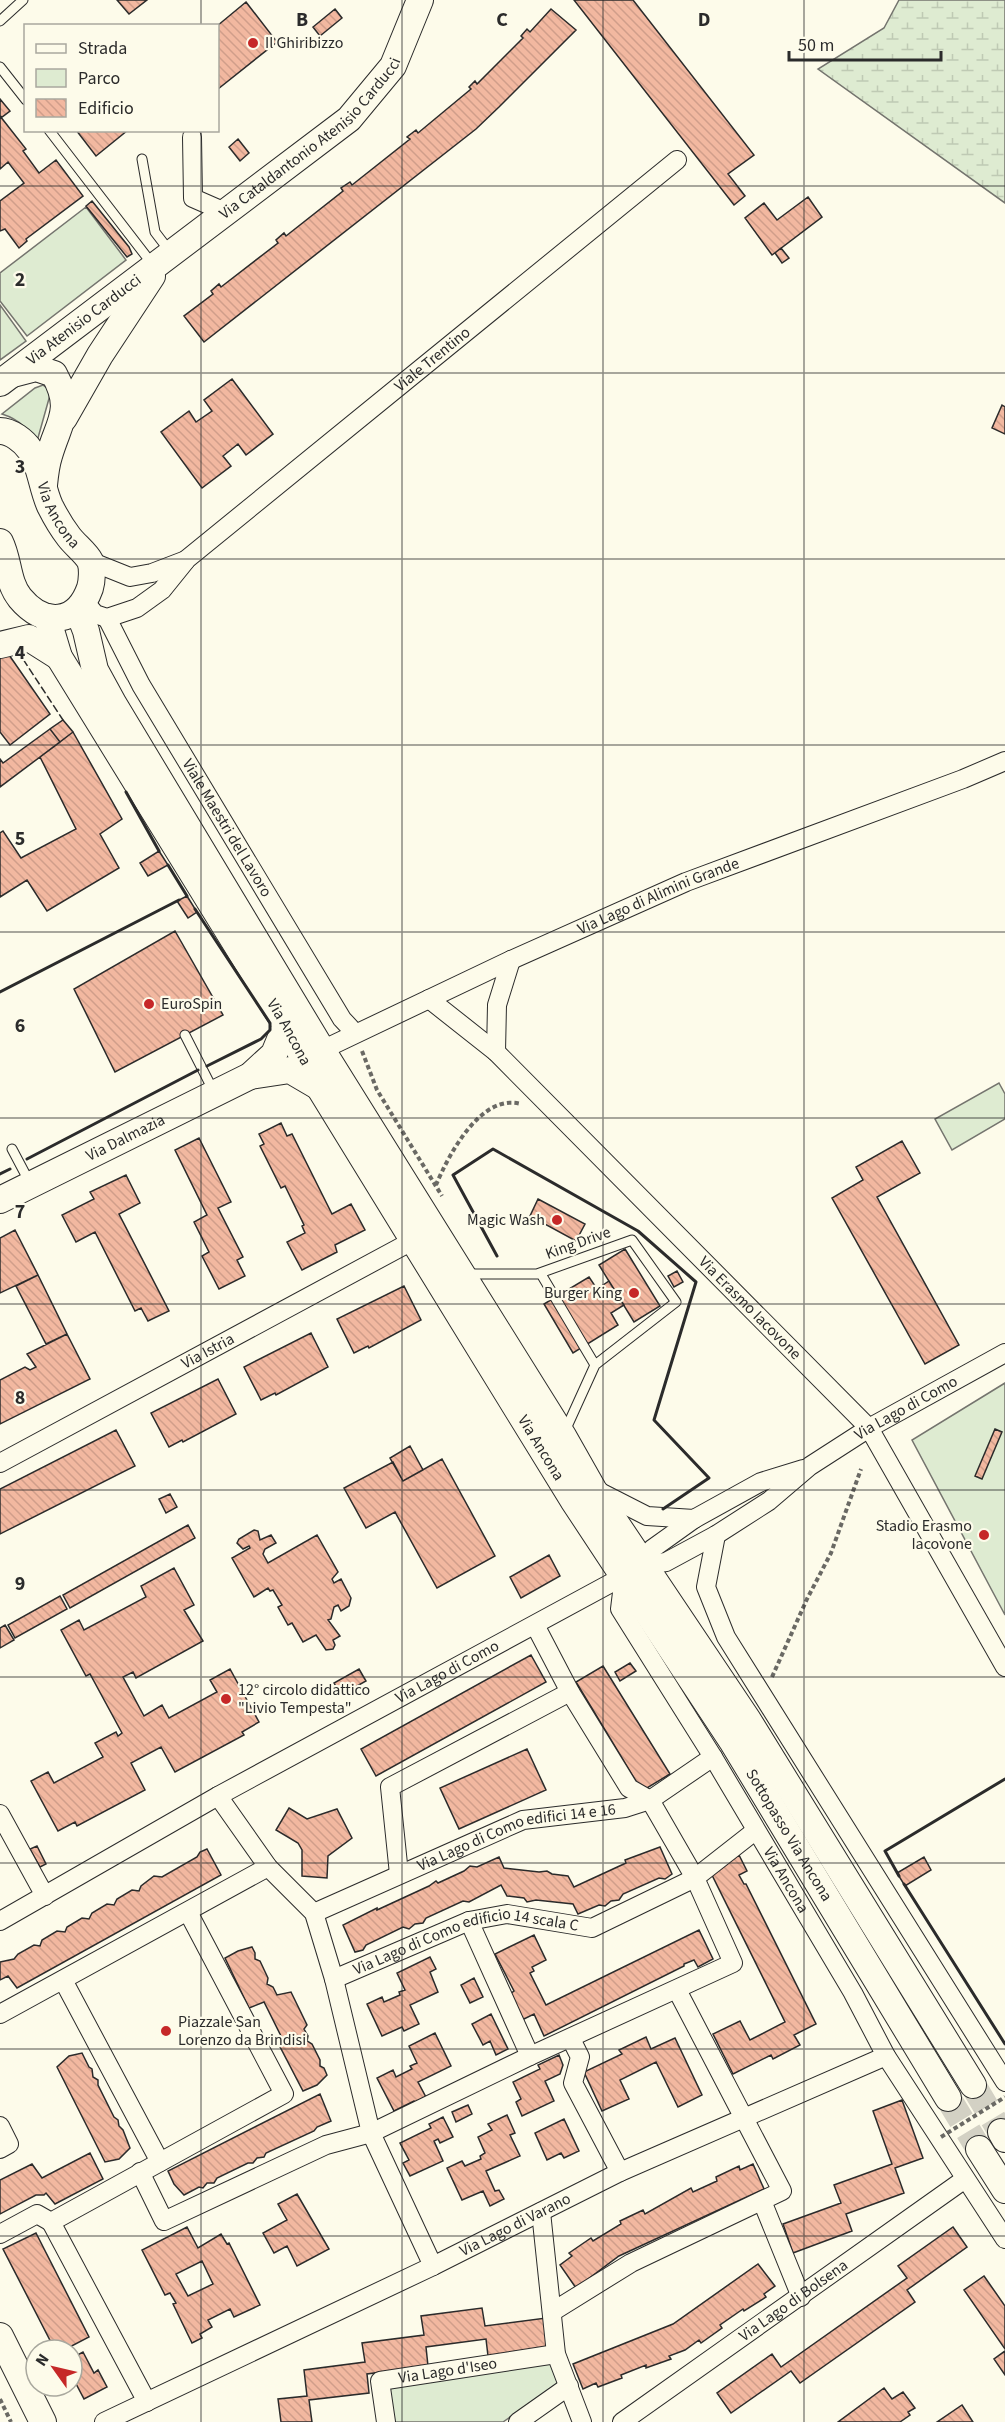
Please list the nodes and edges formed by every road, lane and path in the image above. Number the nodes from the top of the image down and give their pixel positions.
1 (23, 0) edge
2 (420, 0) edge
3 (0, 21) edge
4 (0, 67) edge
5 (24, 97) edge
6 (51, 132) edge
7 (192, 137) dead end
8 (141, 159) dead end
9 (677, 160) dead end
10 (225, 212) junction
11 (162, 259) junction
12 (5, 381) edge
13 (64, 418) junction
14 (0, 431) edge
15 (43, 491) junction
16 (0, 542) edge
17 (187, 559) junction
18 (90, 561) junction
19 (8, 574) junction
20 (0, 604) edge
21 (82, 606) junction
22 (41, 615) junction
23 (107, 618) junction
24 (0, 635) edge
25 (0, 645) edge
26 (59, 657) junction
27 (1005, 761) edge
28 (511, 960) junction
29 (429, 999) junction
30 (286, 1025) junction
31 (355, 1033) junction
32 (185, 1035) dead end
33 (322, 1050) junction
34 (496, 1052) junction
35 (250, 1076) junction
36 (319, 1087) junction
37 (215, 1094) junction
38 (529, 1107) dead end
39 (12, 1149) dead end
40 (32, 1185) junction
41 (436, 1185) junction
42 (0, 1200) edge
43 (448, 1205) dead end
44 (414, 1240) junction
45 (462, 1274) junction
46 (537, 1274) junction
47 (1005, 1353) edge
48 (595, 1365) junction
49 (869, 1428) junction
50 (563, 1436) junction
51 (0, 1463) edge
52 (810, 1466) junction
53 (861, 1469) dead end
54 (593, 1489) junction
55 (694, 1519) junction
56 (716, 1535) junction
57 (635, 1571) junction
58 (535, 1625) junction
59 (1005, 1667) edge
60 (769, 1682) dead end
61 (570, 1692) junction
62 (748, 1720) junction
63 (788, 1735) junction
64 (721, 1755) junction
65 (218, 1796) junction
66 (650, 1800) junction
67 (0, 1814) edge
68 (755, 1831) junction
69 (268, 1867) junction
70 (399, 1874) junction
71 (695, 1878) junction
72 (45, 1896) junction
73 (188, 1912) junction
74 (314, 1913) junction
75 (0, 1920) edge
76 (469, 1921) junction
77 (334, 1979) junction
78 (63, 1980) junction
79 (677, 1990) junction
80 (0, 2014) edge
81 (571, 2039) junction
82 (530, 2056) junction
83 (886, 2056) junction
84 (1005, 2082) edge
85 (973, 2085) tunnel mouth
86 (1005, 2097) edge
87 (948, 2098) tunnel mouth
88 (743, 2119) junction
89 (0, 2126) edge
90 (371, 2133) junction
91 (940, 2137) junction
92 (0, 2149) edge
93 (979, 2149) tunnel mouth
94 (160, 2162) junction
95 (140, 2172) junction
96 (620, 2172) junction
97 (965, 2179) junction
98 (1005, 2190) edge
99 (762, 2200) junction
100 (542, 2212) junction
101 (51, 2222) junction
102 (0, 2234) edge
103 (1005, 2239) edge
104 (433, 2266) junction
105 (801, 2296) junction
106 (552, 2312) junction
107 (0, 2336) edge
108 (556, 2354) junction
109 (569, 2386) junction
110 (0, 2399) edge
111 (147, 2402) junction
112 (11, 2422) edge
113 (43, 2422) edge
114 (104, 2422) edge
115 (386, 2422) edge
116 (518, 2422) edge
117 (582, 2422) edge
118 (622, 2422) edge

1 - 3 lane
2 - 10 street, Via Cataldantonio Atenisio Carducci
4 - 5 lane
6 - 11 lane, Via Atenisio Carducci
7 - 10 street
8 - 11 lane
9 - 17 street, Viale Trentino
10 - 11 street, Via Cataldantonio Atenisio Carducci
11 - 12 street, Via Atenisio Carducci
11 - 13 street
12 - 13 street
13 - 15 street
14 - 15 street, Via Ancona
15 - 18 street, Via Ancona
16 - 19 street, Via Ancona
17 - 18 street, Viale Trentino
17 - 23 street, Viale Trentino
18 - 21 street, Via Ancona
19 - 20 street
19 - 22 street, Via Ancona
21 - 22 street
21 - 23 street
21 - 33 street, Via Ancona
22 - 24 street
22 - 26 street, Via Ancona
23 - 31 street, Viale Maestri del Lavoro
25 - 26 street, Via Ancona
26 - 30 street, Via Ancona
27 - 28 street, Via Lago di Alimini Grande
28 - 29 street, Via Lago di Alimini Grande
28 - 34 street
29 - 31 street, Via Lago di Alimini Grande
29 - 34 street, Via Erasmo Iacovone
30 - 35 street, Via Dalmazia
30 - 36 street, Via Ancona
31 - 33 street, Via Lago di Alimini Grande
31 - 41 path
32 - 37 lane
33 - 45 street, Via Ancona
34 - 49 street, Via Erasmo Iacovone
35 - 36 street, Via Dalmazia
35 - 37 street, Via Dalmazia
36 - 44 street, Via Ancona
37 - 40 street, Via Dalmazia
38 - 41 path
39 - 40 lane
40 - 42 street, Via Dalmazia
41 - 43 path
44 - 51 street, Via Istria
44 - 57 street, Via Ancona
45 - 46 lane
45 - 50 street, Via Ancona
46 - 48 lane
46 - 48 lane, King Drive
47 - 49 street, Via Lago di Como
48 - 50 lane
49 - 52 street, Via Lago di Como
49 - 59 street, Via Erasmo Iacovone
50 - 54 street, Via Ancona
52 - 55 street, Via Lago di Como
52 - 56 street, Via Lago di Como
53 - 60 path
54 - 55 street
54 - 57 street, Via Ancona
55 - 57 street, Via Lago di Como
56 - 57 street, Via Lago di Como
56 - 63 street
57 - 58 street, Via Lago di Como
57 - 62 street, Sottopasso Via Ancona
57 - 64 street, Sottopasso Via Ancona
58 - 61 street
58 - 65 street, Via Lago di Como
61 - 66 street
61 - 70 street
62 - 63 street
62 - 85 street, Sottopasso Via Ancona
63 - 84 street
64 - 66 street, Via Lago di Como edifici 14 e 16
64 - 68 street, Via Ancona
64 - 87 street, Sottopasso Via Ancona
65 - 69 street
65 - 72 street, Via Lago di Como
66 - 70 street, Via Lago di Como edifici 14 e 16
66 - 71 street
67 - 72 street
68 - 71 street, Via Lago di Como edificio 14 scala C
68 - 83 street, Via Ancona
69 - 73 street
69 - 74 street
70 - 74 street, Via Lago di Como edifici 14 e 16
71 - 76 street, Via Lago di Como edificio 14 scala C
71 - 79 street
72 - 75 street, Via Lago di Como
73 - 78 street
73 - 94 street
74 - 77 street
76 - 77 street, Via Lago di Como edificio 14 scala C
76 - 82 street
77 - 90 street
78 - 80 street
78 - 94 street
79 - 81 street
79 - 88 street
81 - 82 street
81 - 96 street
82 - 90 street
83 - 88 street, Via Lago di Varano
83 - 91 street, Via Ancona
86 - 91 path, bridge
88 - 96 street, Via Lago di Varano
88 - 99 street
89 - 92 street
90 - 95 street
90 - 104 street
91 - 97 street, Via Ancona
93 - 98 street
94 - 95 street
95 - 101 street
96 - 100 street, Via Lago di Varano
97 - 103 street, Via Ancona
97 - 105 street, Via Lago di Bolsena
99 - 105 street
99 - 106 street
100 - 104 street, Via Lago di Varano
100 - 106 street
101 - 102 street
101 - 111 street
104 - 111 street, Via Lago di Varano
105 - 118 street, Via Lago di Bolsena
106 - 108 street
107 - 113 street
108 - 109 street
108 - 115 street, Via Lago d'Iseo
109 - 116 street
109 - 117 street
110 - 112 path
111 - 114 street, Via Lago di Varano

